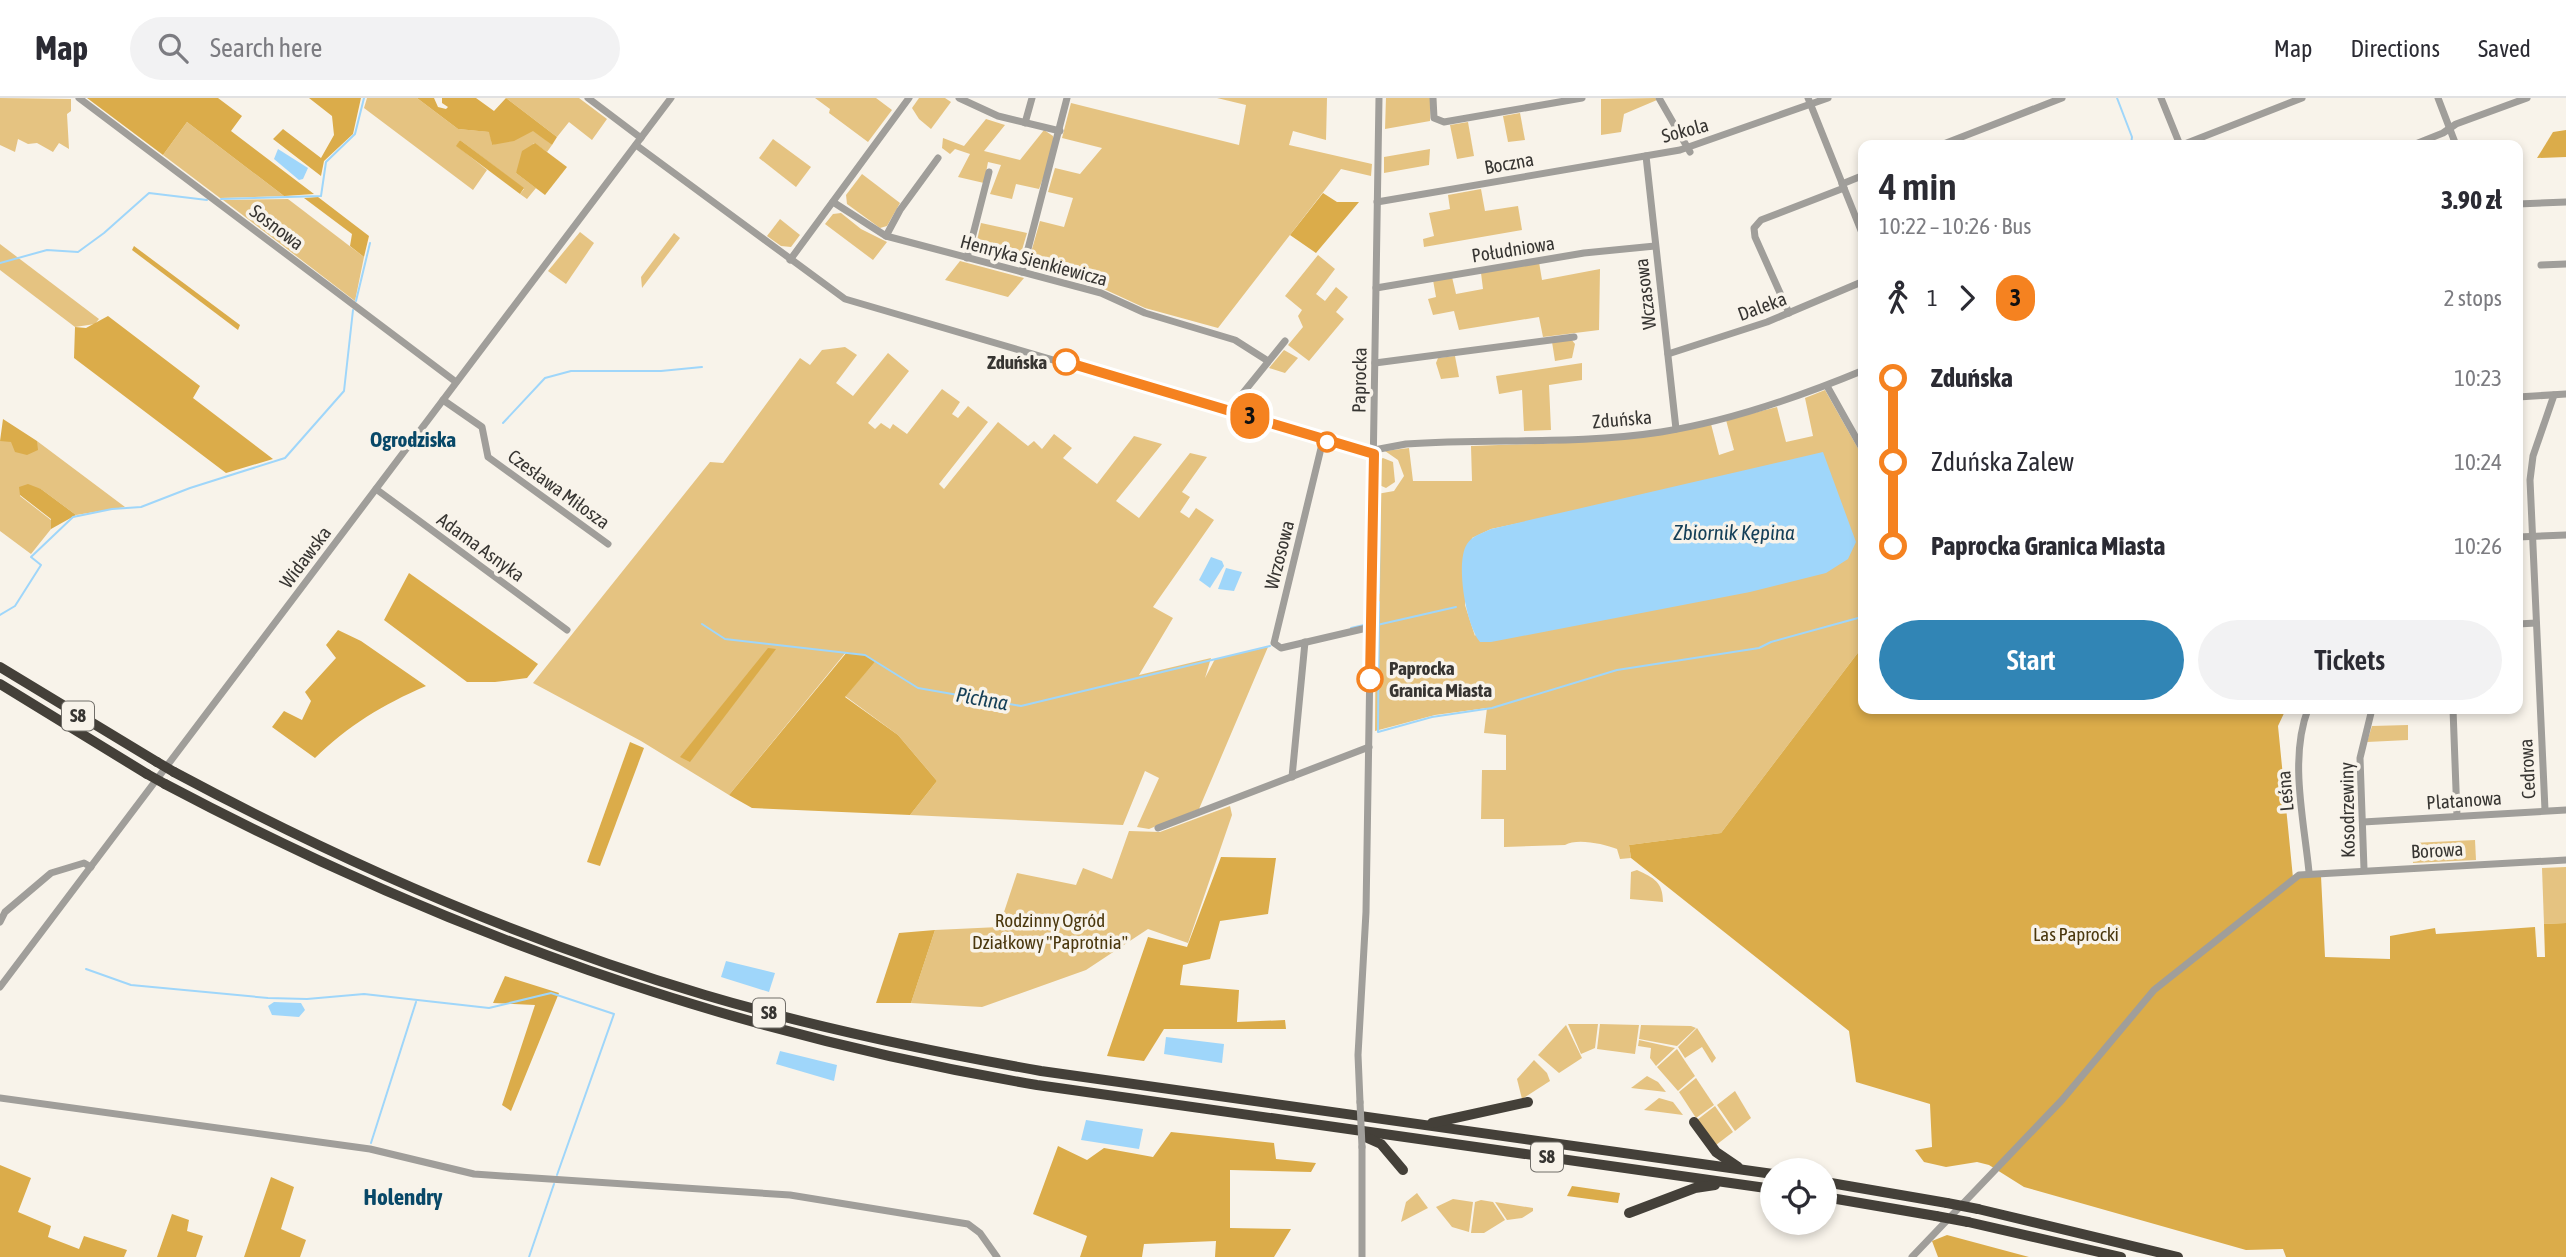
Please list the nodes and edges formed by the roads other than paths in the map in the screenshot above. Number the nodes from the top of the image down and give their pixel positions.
1 (79, 98) edge
2 (588, 98) edge
3 (671, 98) edge
4 (909, 98) edge
5 (958, 98) edge
6 (1032, 98) edge
7 (1067, 98) edge
8 (1379, 98) edge
9 (1433, 98) edge
10 (1582, 98) edge
11 (1659, 98) edge
12 (1828, 98) edge
13 (2062, 98) edge
14 (2161, 98) edge
15 (2302, 98) edge
16 (2438, 98) edge
17 (2527, 98) edge
18 (1809, 101) edge
19 (2507, 101) edge
20 (1025, 123) junction
21 (2450, 129) junction
22 (1060, 131) junction
23 (1954, 140) edge
24 (2179, 140) edge
25 (2194, 140) edge
26 (2425, 140) edge
27 (2454, 140) edge
28 (638, 142) junction
29 (1689, 150) junction
30 (1646, 156) junction
31 (938, 158) dead end
32 (989, 172) dead end
33 (1858, 179) edge
34 (1843, 186) junction
35 (833, 202) junction
36 (1377, 202) junction
37 (2566, 202) edge
38 (2523, 204) edge
39 (1858, 223) edge
40 (886, 236) junction
41 (1655, 247) junction
42 (967, 258) junction
43 (790, 260) junction
44 (2566, 264) edge
45 (2541, 265) dead end
46 (1022, 272) junction
47 (1858, 284) edge
48 (1376, 288) junction
49 (1789, 313) junction
50 (1574, 337) dead end
51 (1285, 341) dead end
52 (1668, 354) junction
53 (1268, 360) junction
54 (1375, 363) junction
55 (1858, 373) edge
56 (456, 382) junction
57 (1827, 386) junction
58 (2566, 394) edge
59 (2554, 395) junction
60 (2523, 397) edge
61 (443, 400) junction
62 (1230, 410) junction
63 (1676, 429) junction
64 (1323, 440) junction
65 (1858, 441) edge
66 (1374, 452) junction
67 (376, 489) junction
68 (2566, 535) edge
69 (2523, 537) edge
70 (2531, 537) junction
71 (608, 544) dead end
72 (2536, 623) junction
73 (2523, 624) edge
74 (1371, 627) junction
75 (567, 630) dead end
76 (1306, 642) junction
77 (0, 667) edge
78 (0, 684) edge
79 (2307, 714) edge
80 (2371, 714) edge
81 (2453, 714) edge
82 (1370, 747) junction
83 (1292, 777) junction
84 (2545, 810) junction
85 (2566, 810) edge
86 (2457, 817) junction
87 (2363, 822) junction
88 (1157, 828) dead end
89 (2566, 860) edge
90 (91, 867) junction
91 (2364, 869) junction
92 (2309, 872) junction
93 (0, 922) edge
94 (0, 987) edge
95 (0, 1098) edge
96 (1528, 1102) dead end
97 (1694, 1122) dead end
98 (1414, 1124) junction
99 (1346, 1129) junction
100 (1403, 1170) dead end
101 (1744, 1170) junction
102 (1760, 1172) edge
103 (1837, 1184) edge
104 (1747, 1185) junction
105 (1760, 1187) edge
106 (1837, 1198) edge
107 (1629, 1213) dead end
108 (997, 1257) edge
109 (1362, 1257) edge
110 (1912, 1257) edge
111 (2121, 1257) edge
112 (2178, 1257) edge

1 - 56 street, Sosnowa
2 - 28 street, Zduńska
3 - 28 street, Widawska
4 - 35 street
5 - 20 street
6 - 20 street
7 - 22 street
8 - 36 street, Paprocka
9 - 10 street
11 - 29 street
12 - 18 street, Sokola
13 - 23 street
14 - 24 street
15 - 25 street
16 - 21 street
17 - 19 street
18 - 29 street, Sokola
18 - 34 street
19 - 21 street
20 - 22 street
21 - 26 street
21 - 27 street
22 - 46 street
28 - 43 street, Zduńska
28 - 56 street, Widawska
29 - 30 street, Sokola
30 - 36 street, Boczna
30 - 41 street, Wczasowa
31 - 40 street
32 - 42 street
33 - 34 street
34 - 39 street
34 - 49 street
35 - 40 street, Henryka Sienkiewicza
35 - 43 street
36 - 48 street, Paprocka
37 - 38 street
40 - 42 street, Henryka Sienkiewicza
41 - 48 street, Południowa
41 - 52 street, Wczasowa
42 - 46 street, Henryka Sienkiewicza
43 - 62 street, Zduńska
44 - 45 street
46 - 53 street, Henryka Sienkiewicza
47 - 49 street, Daleka
48 - 54 street, Paprocka
49 - 52 street, Daleka
50 - 54 street
51 - 53 street
52 - 63 street, Wczasowa
53 - 62 street
54 - 66 street, Paprocka
55 - 57 street, Zduńska
56 - 61 street, Widawska
57 - 63 street, Zduńska
57 - 65 street
58 - 59 street
59 - 60 street
59 - 70 street, Cedrowa
61 - 67 street, Widawska
61 - 71 street, Czesława Miłosza
62 - 64 street, Zduńska
63 - 66 street, Zduńska
64 - 66 street, Zduńska
64 - 76 street, Wrzosowa
66 - 74 street, Paprocka
67 - 75 street, Adama Asnyka
67 - 90 street, Widawska
68 - 70 street
69 - 70 street
70 - 72 street, Cedrowa
72 - 73 street
72 - 84 street, Cedrowa
74 - 76 street, Wrzosowa
74 - 82 street, Paprocka
76 - 83 street
77 - 98 highway, S8, bridge
78 - 99 highway, S8, bridge
79 - 92 street, Leśna
80 - 87 street, Kosodrzewiny
81 - 86 street
82 - 83 street
82 - 109 street, Paprocka, bridge
83 - 88 street
84 - 85 street, Platanowa
84 - 86 street, Platanowa
86 - 87 street, Platanowa
87 - 91 street, Kosodrzewiny
89 - 91 street, Borowa
90 - 93 street
90 - 94 street, Widawska
91 - 92 street, Borowa
92 - 110 street
95 - 108 street
96 - 98 highway
97 - 101 highway
98 - 101 highway, S8
99 - 100 highway
99 - 104 highway, S8
101 - 102 highway, S8
103 - 112 highway, bridge
104 - 105 highway, S8
104 - 107 highway
106 - 111 highway, bridge

